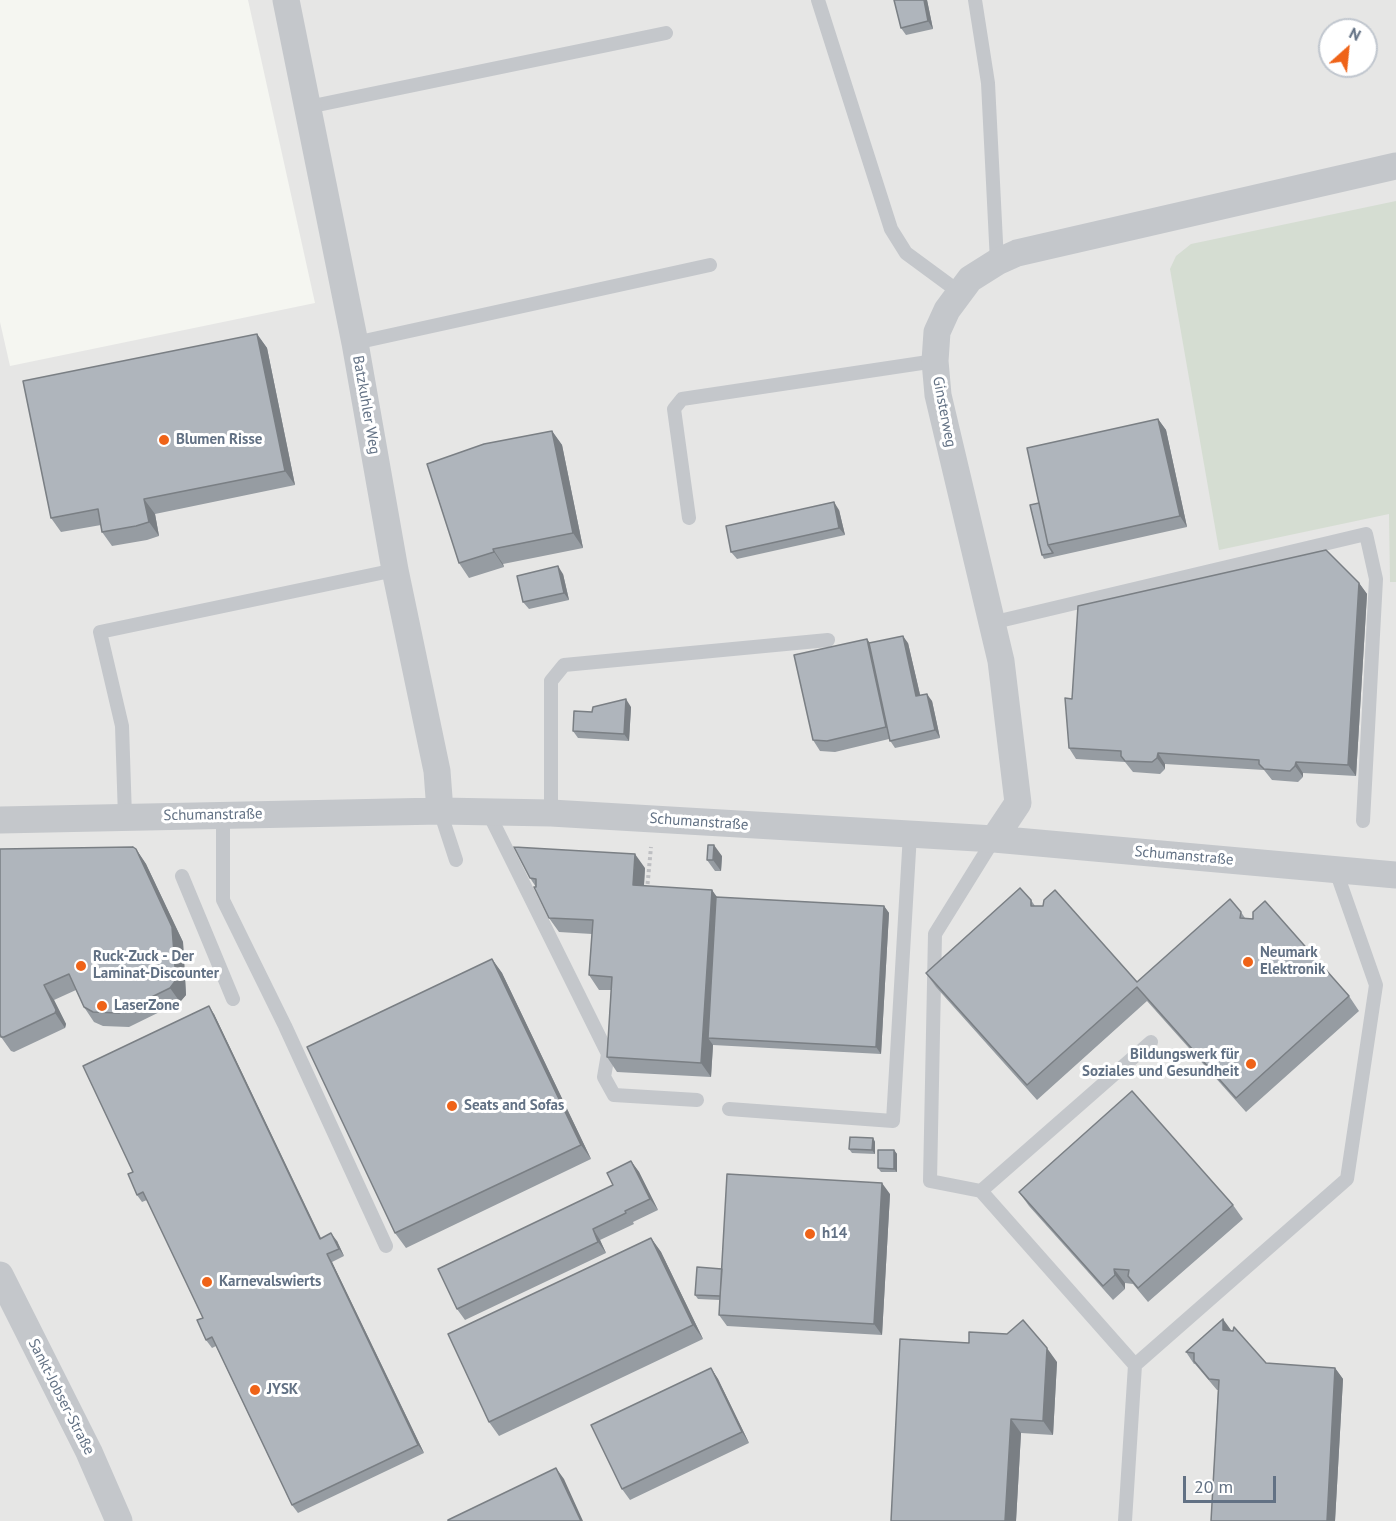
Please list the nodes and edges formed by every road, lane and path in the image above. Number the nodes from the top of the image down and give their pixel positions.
1 (286, 0) edge
2 (818, 0) edge
3 (975, 0) edge
4 (666, 33) dead end
5 (308, 107) junction
6 (1396, 166) edge
7 (997, 262) junction
8 (710, 265) dead end
9 (959, 292) junction
10 (356, 343) junction
11 (935, 361) junction
12 (689, 518) dead end
13 (395, 570) junction
14 (991, 622) junction
15 (828, 640) dead end
16 (440, 811) junction
17 (488, 812) junction
18 (550, 813) junction
19 (223, 815) junction
20 (125, 818) junction
21 (653, 819) junction
22 (0, 820) edge
23 (1364, 821) dead end
24 (910, 834) junction
25 (994, 839) junction
26 (456, 860) dead end
27 (1336, 871) junction
28 (1396, 875) edge
29 (182, 876) dead end
30 (647, 894) edge
31 (233, 999) dead end
32 (1151, 1042) dead end
33 (698, 1100) dead end
34 (729, 1110) dead end
35 (981, 1191) junction
36 (386, 1246) edge
37 (0, 1275) edge
38 (1136, 1365) junction
39 (119, 1521) edge
40 (1125, 1521) edge

1 - 5 street, Batzkuhler Weg
2 - 9 lane
3 - 7 lane
4 - 5 lane
5 - 10 street, Batzkuhler Weg
6 - 7 street, Ginsterweg
7 - 9 street, Ginsterweg
8 - 10 lane
9 - 11 street, Ginsterweg
10 - 13 street, Batzkuhler Weg
11 - 12 lane
11 - 14 street, Ginsterweg
13 - 16 street, Batzkuhler Weg
13 - 20 lane
14 - 23 lane
14 - 25 street, Ginsterweg
15 - 18 lane
16 - 17 street, Schumanstraße
16 - 19 street, Schumanstraße
16 - 26 lane
17 - 18 street, Schumanstraße
17 - 33 lane
18 - 21 street, Schumanstraße
19 - 20 street, Schumanstraße
19 - 36 lane
20 - 22 street, Schumanstraße
21 - 24 street, Schumanstraße
21 - 30 path
24 - 25 street, Schumanstraße
24 - 34 lane
25 - 27 street, Schumanstraße
25 - 35 lane
27 - 28 street, Schumanstraße
27 - 38 lane
29 - 31 lane
32 - 35 lane
35 - 38 lane
37 - 39 street, Sankt-Jobser-Straße
38 - 40 lane

